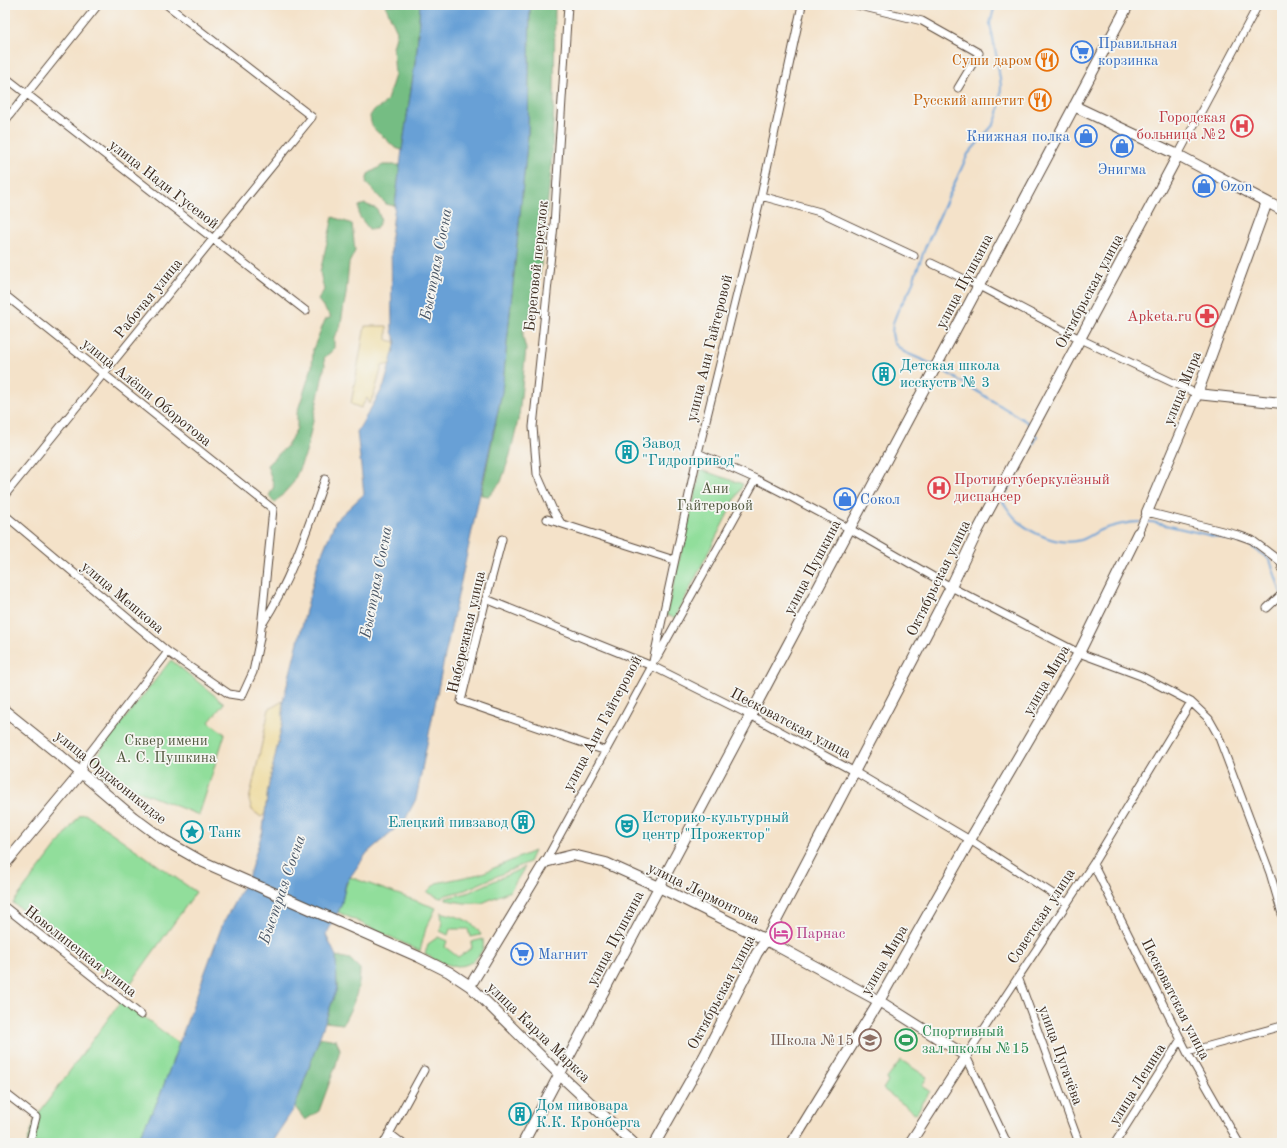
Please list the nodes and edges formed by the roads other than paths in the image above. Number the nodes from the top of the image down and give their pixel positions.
1 (98, 5) edge
2 (167, 5) edge
3 (568, 5) edge
4 (802, 5) edge
5 (856, 5) edge
6 (1128, 5) edge
7 (1258, 5) edge
8 (5, 77) edge
9 (958, 88) dead end
10 (27, 94) junction
11 (1074, 106) junction
12 (5, 121) edge
13 (1178, 155) junction
14 (761, 196) junction
15 (1267, 202) junction
16 (1282, 210) edge
17 (213, 238) junction
18 (914, 256) dead end
19 (930, 263) dead end
20 (979, 286) junction
21 (5, 295) edge
22 (306, 311) dead end
23 (1080, 339) junction
24 (103, 374) junction
25 (1197, 394) junction
26 (1282, 402) edge
27 (698, 453) junction
28 (325, 479) dead end
29 (756, 479) junction
30 (5, 495) edge
31 (1147, 512) junction
32 (5, 515) edge
33 (547, 519) dead end
34 (560, 523) junction
35 (850, 529) junction
36 (1138, 532) joint
37 (502, 539) dead end
38 (674, 560) junction
39 (1282, 564) edge
40 (951, 587) junction
41 (1282, 594) edge
42 (486, 599) junction
43 (1267, 608) dead end
44 (262, 625) junction
45 (168, 652) junction
46 (1079, 653) junction
47 (652, 666) junction
48 (1191, 702) junction
49 (5, 711) edge
50 (750, 716) junction
51 (606, 750) junction
52 (855, 772) junction
53 (81, 773) junction
54 (970, 840) junction
55 (545, 862) junction
56 (5, 864) edge
57 (1093, 864) junction
58 (659, 887) junction
59 (1067, 903) junction
60 (5, 907) edge
61 (1282, 914) edge
62 (766, 940) junction
63 (415, 955) joint
64 (1018, 977) junction
65 (470, 986) junction
66 (879, 1001) junction
67 (141, 1015) dead end
68 (1282, 1026) edge
69 (1181, 1039) junction
70 (1187, 1052) junction
71 (966, 1056) junction
72 (424, 1070) dead end
73 (559, 1074) junction
74 (5, 1093) edge
75 (389, 1133) junction
76 (1236, 1141) edge
77 (28, 1143) edge
78 (384, 1143) edge
79 (402, 1143) edge
80 (523, 1143) edge
81 (633, 1143) edge
82 (655, 1143) edge
83 (792, 1143) edge
84 (910, 1143) edge
85 (1007, 1143) edge
86 (1079, 1143) edge
87 (1115, 1143) edge

1 - 10 street
2 - 17 street, Рабочая улица
3 - 34 street, Береговой переулок
4 - 14 street, улица Ани Гайтеровой
5 - 9 street
6 - 11 street, улица Пушкина
7 - 13 street, Октябрьская улица
8 - 10 street, улица Нади Гусевой
10 - 12 street
10 - 17 street, улица Нади Гусевой
11 - 13 street
11 - 20 street, улица Пушкина
13 - 15 street
13 - 23 street, Октябрьская улица
14 - 18 street
14 - 27 street, улица Ани Гайтеровой
15 - 16 street
15 - 25 street, улица Мира
17 - 22 street, улица Нади Гусевой
17 - 24 street, Рабочая улица
19 - 20 street
20 - 23 street
20 - 35 street, улица Пушкина
21 - 24 street, улица Алёши Оборотова
23 - 25 street
23 - 40 street, Октябрьская улица
24 - 30 street, Рабочая улица
24 - 44 street, улица Алёши Оборотова
25 - 26 street
25 - 31 street, улица Мира
27 - 29 street
27 - 38 street, улица Ани Гайтеровой
28 - 44 street
29 - 35 street
29 - 47 street
31 - 36 street, улица Мира
31 - 39 street
32 - 45 street, улица Мешкова
33 - 34 street
34 - 38 street
35 - 40 street
35 - 50 street, улица Пушкина
36 - 46 street, улица Мира
37 - 42 street, Набережная улица
38 - 47 street, улица Ани Гайтеровой
40 - 46 street
40 - 52 street, Октябрьская улица
41 - 43 street
42 - 47 street, Песковатская улица
42 - 51 street, Набережная улица
44 - 45 street, улица Мешкова
45 - 53 street
46 - 48 street
46 - 54 street, улица Мира
47 - 50 street, Песковатская улица
47 - 51 street, улица Ани Гайтеровой
48 - 57 street, Советская улица
48 - 61 street
49 - 53 street, улица Орджоникидзе
50 - 52 street, Песковатская улица
50 - 58 street, улица Пушкина
51 - 55 street, улица Ани Гайтеровой
52 - 54 street, Песковатская улица
52 - 62 street, Октябрьская улица
53 - 56 street
53 - 63 street, улица Орджоникидзе
54 - 59 street, Песковатская улица
54 - 66 street, улица Мира
55 - 58 street, улица Лермонтова
55 - 65 street, улица Ани Гайтеровой
57 - 59 street, Советская улица
57 - 69 street, Песковатская улица
58 - 62 street, улица Лермонтова
58 - 73 street, улица Пушкина
59 - 64 street, Советская улица
60 - 67 street, Новолипецкая улица
62 - 66 street, улица Лермонтова
62 - 82 street, Октябрьская улица
63 - 65 street, улица Карла Маркса
64 - 71 street, Советская улица
64 - 86 street, улица Пугачёва
65 - 73 street, улица Карла Маркса
66 - 71 street, улица Лермонтова
66 - 83 street, улица Мира
68 - 70 street
69 - 70 street, Песковатская улица
69 - 87 street, улица Ленина
70 - 76 street, Песковатская улица
71 - 84 street, Советская улица
71 - 85 street
72 - 75 street
73 - 80 street, улица Пушкина
73 - 81 street, улица Карла Маркса
74 - 77 street
75 - 78 street
75 - 79 street

